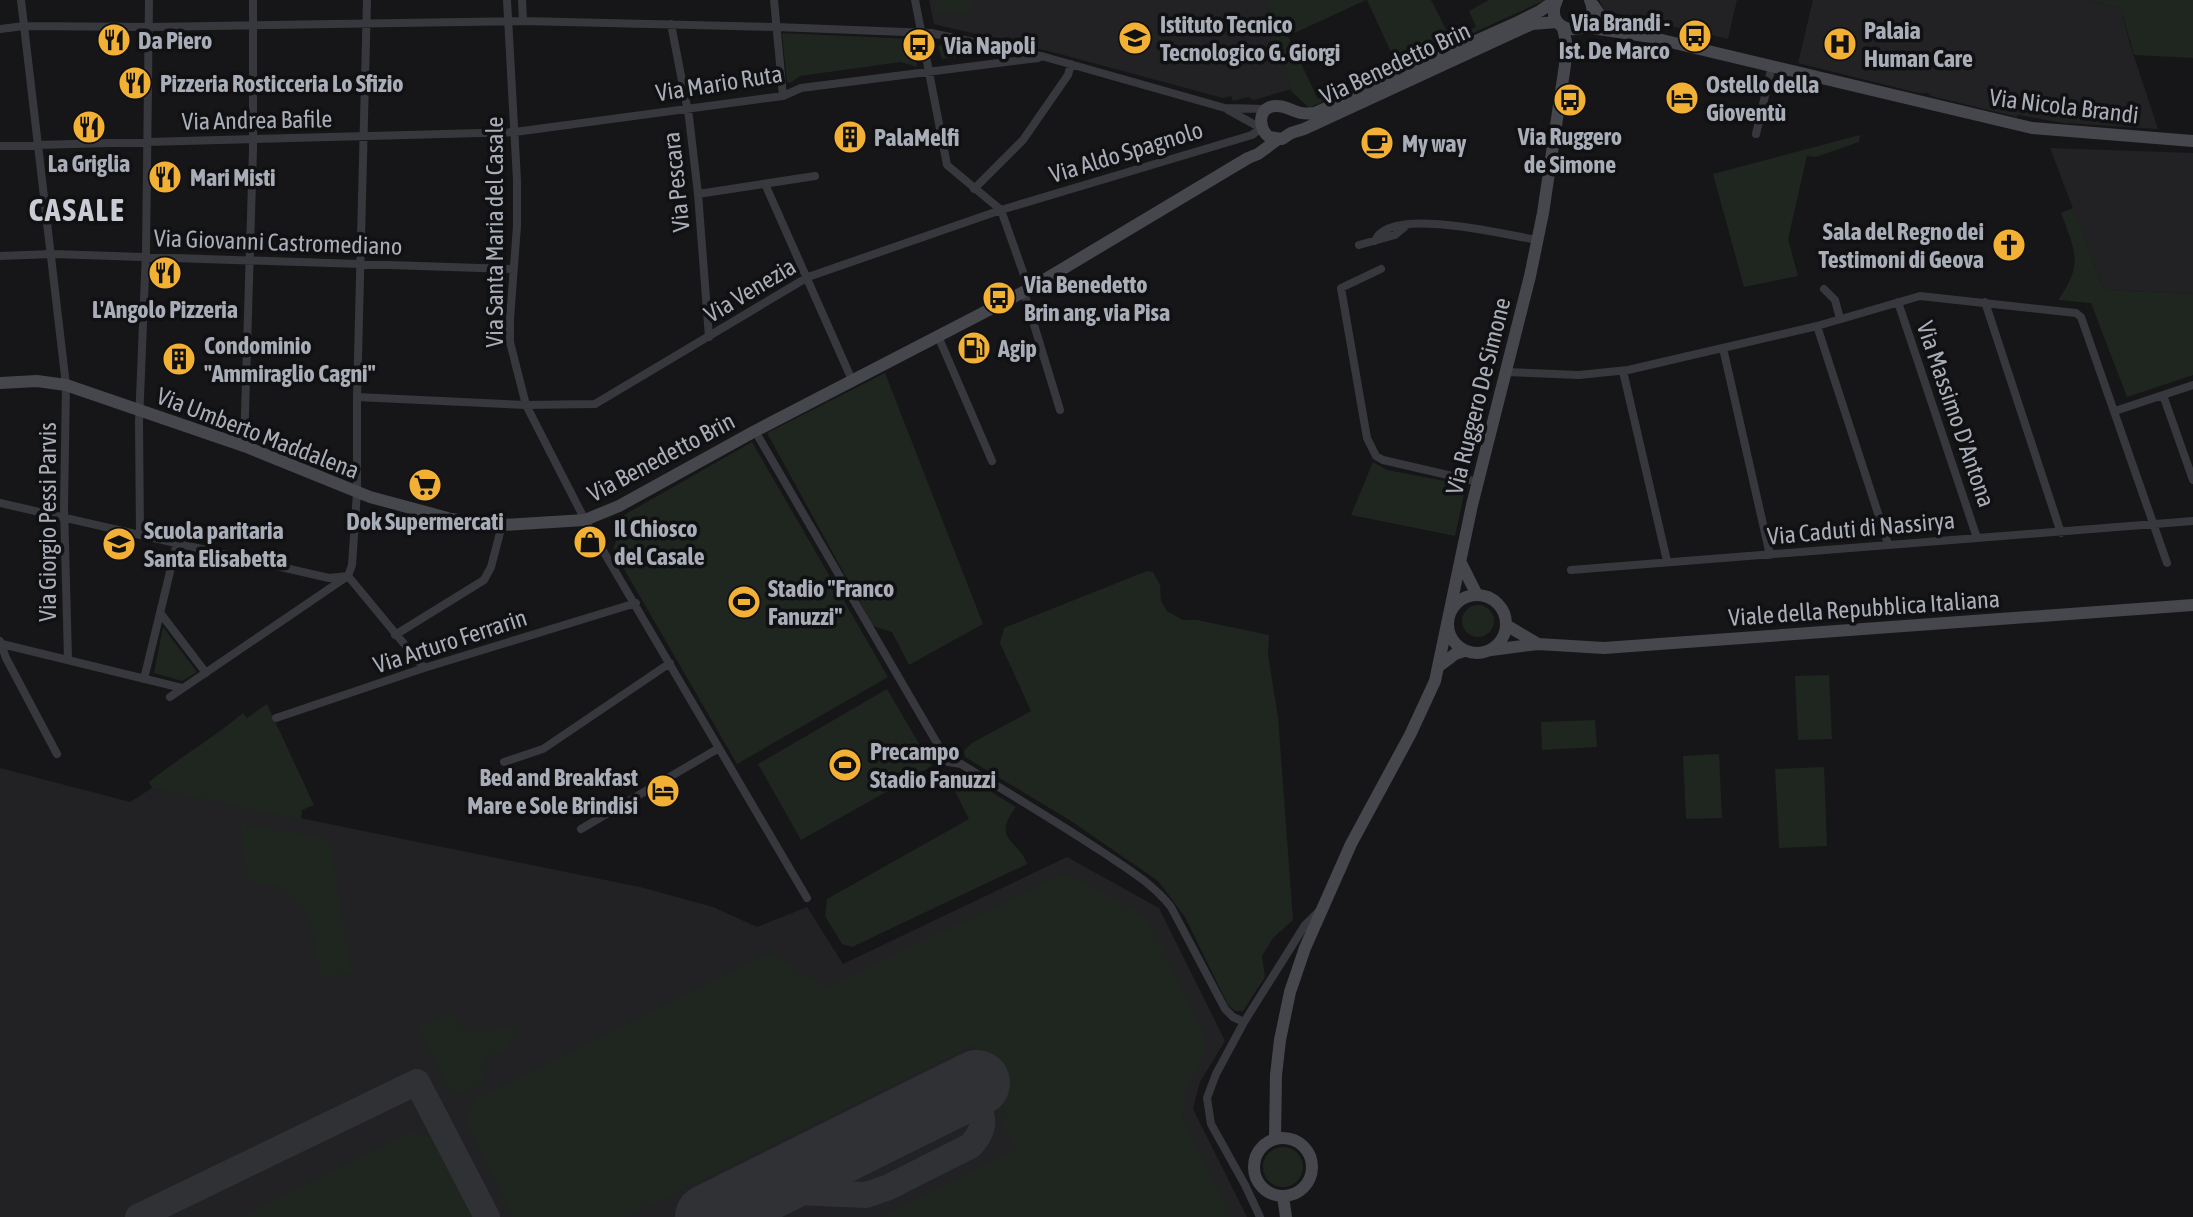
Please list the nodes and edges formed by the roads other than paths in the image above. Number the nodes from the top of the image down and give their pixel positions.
1 (21, 0) edge
2 (149, 0) edge
3 (253, 0) edge
4 (367, 0) edge
5 (507, 0) edge
6 (522, 0) edge
7 (774, 0) edge
8 (915, 0) edge
9 (1556, 0) edge
10 (1591, 2) edge
11 (508, 21) junction
12 (523, 21) junction
13 (254, 24) junction
14 (367, 24) junction
15 (671, 24) junction
16 (1560, 25) junction
17 (24, 26) junction
18 (149, 27) junction
19 (776, 27) junction
20 (1582, 28) junction
21 (0, 29) edge
22 (920, 33) junction
23 (1645, 36) junction
24 (1045, 57) junction
25 (1071, 64) junction
26 (1565, 65) junction
27 (1772, 66) junction
28 (930, 71) junction
29 (783, 96) junction
30 (1225, 108) junction
31 (686, 109) junction
32 (1267, 109) junction
33 (1290, 111) junction
34 (1244, 119) junction
35 (1262, 130) junction
36 (514, 132) junction
37 (1291, 133) junction
38 (1756, 134) dead end
39 (365, 137) junction
40 (1245, 137) junction
41 (1277, 139) junction
42 (253, 140) junction
43 (2193, 141) edge
44 (147, 142) junction
45 (0, 146) edge
46 (40, 146) junction
47 (1248, 158) junction
48 (815, 176) dead end
49 (765, 184) junction
50 (974, 189) junction
51 (698, 194) junction
52 (1001, 210) junction
53 (1537, 240) junction
54 (1359, 245) dead end
55 (52, 254) junction
56 (0, 256) edge
57 (145, 257) junction
58 (251, 261) junction
59 (361, 265) junction
60 (513, 269) junction
61 (1381, 270) dead end
62 (807, 277) junction
63 (1824, 289) dead end
64 (1026, 291) junction
65 (1898, 302) junction
66 (1985, 302) junction
67 (1840, 319) junction
68 (1817, 326) junction
69 (938, 336) junction
70 (709, 337) junction
71 (1723, 348) junction
72 (1623, 371) junction
73 (1506, 372) junction
74 (852, 380) junction
75 (0, 383) edge
76 (66, 385) junction
77 (2193, 385) edge
78 (2163, 395) junction
79 (357, 397) junction
80 (526, 405) junction
81 (1060, 410) dead end
82 (139, 411) junction
83 (2115, 411) junction
84 (755, 431) junction
85 (244, 446) junction
86 (992, 461) dead end
87 (2193, 480) edge
88 (1478, 482) junction
89 (357, 492) junction
90 (0, 503) edge
91 (64, 517) junction
92 (585, 520) junction
93 (2193, 521) edge
94 (2153, 524) junction
95 (502, 525) junction
96 (2061, 533) junction
97 (139, 535) junction
98 (1977, 538) junction
99 (177, 543) junction
100 (1888, 544) junction
101 (1770, 555) junction
102 (1667, 561) junction
103 (1461, 563) junction
104 (2167, 563) dead end
105 (1571, 570) dead end
106 (348, 576) junction
107 (1477, 595) junction
108 (636, 603) junction
109 (2193, 605) edge
110 (161, 614) junction
111 (1448, 620) junction
112 (1506, 625) junction
113 (395, 635) junction
114 (1, 642) edge
115 (1538, 644) junction
116 (1491, 650) junction
117 (1464, 651) junction
118 (68, 659) junction
119 (670, 663) junction
120 (1438, 667) junction
121 (424, 668) junction
122 (206, 673) junction
123 (144, 679) junction
124 (182, 688) junction
125 (170, 697) dead end
126 (276, 718) dead end
127 (719, 748) junction
128 (57, 754) dead end
129 (505, 762) dead end
130 (581, 829) dead end
131 (807, 898) dead end
132 (1321, 908) junction
133 (1244, 1022) junction
134 (1275, 1139) junction
135 (1283, 1196) junction
136 (1260, 1217) edge
137 (1286, 1217) edge

1 - 17 street, Via Giorgio Pessi Parvis
2 - 18 street
3 - 13 street
4 - 14 street
5 - 11 street, Via Santa Maria del Casale
6 - 12 street
7 - 19 street
8 - 22 street
9 - 16 street, Via Ruggero De Simone
9 - 33 street, Via Benedetto Brin
10 - 20 street, Via Ruggero De Simone
10 - 23 street, Via Nicola Brandi
11 - 12 street
11 - 14 street
11 - 36 street, Via Santa Maria del Casale
12 - 15 street
13 - 14 street
13 - 18 street
13 - 42 street
14 - 39 street
15 - 19 street
15 - 31 street, Via Pescara
16 - 20 street, Via Benedetto Brin
16 - 26 street, Via Ruggero De Simone
16 - 37 street, Via Benedetto Brin
17 - 18 street
17 - 21 street
17 - 46 street, Via Giorgio Pessi Parvis
18 - 44 street
19 - 22 street
19 - 29 street
20 - 23 street, Via Nicola Brandi
20 - 26 street, Via Ruggero De Simone
22 - 24 street
22 - 28 street
23 - 27 street, Via Nicola Brandi
24 - 25 street
24 - 28 street, Via Mario Ruta
25 - 30 street
25 - 50 street
26 - 53 street, Via Ruggero De Simone
27 - 38 street
27 - 43 street, Via Nicola Brandi
28 - 29 street, Via Mario Ruta
28 - 50 street
29 - 31 street, Via Mario Ruta
30 - 32 street
30 - 34 street
31 - 36 street, Via Mario Ruta
31 - 51 street, Via Pescara
32 - 33 street, Via Benedetto Brin
32 - 35 street, Via Benedetto Brin
33 - 37 street, Via Benedetto Brin
34 - 35 street
34 - 40 street
35 - 40 street, Via Aldo Spagnolo
35 - 41 street
35 - 47 street, Via Benedetto Brin
36 - 39 street, Via Andrea Bafile
36 - 60 street, Via Santa Maria del Casale
37 - 41 street, Via Benedetto Brin
39 - 42 street, Via Andrea Bafile
39 - 59 street
40 - 52 street, Via Aldo Spagnolo
41 - 47 street, Via Benedetto Brin
42 - 44 street, Via Andrea Bafile
42 - 58 street
44 - 46 street, Via Andrea Bafile
44 - 57 street
45 - 46 street, Via Andrea Bafile
46 - 55 street, Via Giorgio Pessi Parvis
47 - 64 street, Via Benedetto Brin
48 - 49 street
49 - 51 street
49 - 62 street
50 - 52 street
51 - 70 street, Via Pescara
52 - 62 street, Via Venezia
52 - 64 street
53 - 54 street
53 - 73 street, Via Ruggero De Simone
55 - 56 street, Via Giovanni Castromediano
55 - 57 street, Via Giovanni Castromediano
55 - 76 street, Via Giorgio Pessi Parvis
57 - 58 street, Via Giovanni Castromediano
57 - 82 street
58 - 59 street, Via Giovanni Castromediano
58 - 85 street
59 - 60 street, Via Giovanni Castromediano
59 - 79 street
60 - 80 street, Via Santa Maria del Casale
61 - 88 street
62 - 70 street, Via Venezia
62 - 74 street
63 - 67 street
64 - 69 street, Via Benedetto Brin
64 - 81 street
65 - 66 street, Via Massimo D'Antona
65 - 67 street, Via Massimo D'Antona
65 - 98 street, Via Massimo D'Antona
66 - 83 street, Via Massimo D'Antona
66 - 96 street
67 - 68 street, Via Massimo D'Antona
68 - 71 street, Via Massimo D'Antona
68 - 100 street
69 - 74 street, Via Benedetto Brin
69 - 86 street
70 - 80 street, Via Venezia
71 - 72 street, Via Massimo D'Antona
71 - 101 street
72 - 73 street, Via Massimo D'Antona
72 - 102 street
73 - 88 street, Via Ruggero De Simone
74 - 84 street, Via Benedetto Brin
75 - 76 street, Via Umberto Maddalena
76 - 82 street, Via Umberto Maddalena
76 - 91 street, Via Giorgio Pessi Parvis
77 - 78 street
78 - 83 street
78 - 87 street
79 - 80 street, Via Venezia
79 - 89 street
80 - 92 street, Via Santa Maria del Casale
82 - 85 street, Via Umberto Maddalena
82 - 97 street
83 - 94 street
84 - 92 street, Via Benedetto Brin
84 - 133 street, Via Benedetto Brin
85 - 89 street, Via Umberto Maddalena
88 - 103 street, Via Ruggero De Simone
89 - 95 street, Via Umberto Maddalena
89 - 106 street
90 - 91 street
91 - 97 street
91 - 118 street, Via Giorgio Pessi Parvis
92 - 95 street, Via Benedetto Brin
92 - 108 street, Via Santa Maria del Casale
93 - 94 street, Via Caduti di Nassirya
94 - 96 street, Via Caduti di Nassirya
94 - 104 street
95 - 113 street
96 - 98 street, Via Caduti di Nassirya
97 - 99 street
98 - 100 street, Via Caduti di Nassirya
99 - 106 street
99 - 110 street
100 - 101 street, Via Caduti di Nassirya
101 - 102 street, Via Caduti di Nassirya
102 - 105 street, Via Caduti di Nassirya
103 - 107 street
103 - 111 street, Via Ruggero De Simone
106 - 113 street
106 - 122 street
107 - 111 street
107 - 112 street
108 - 119 street, Via Santa Maria del Casale
108 - 121 street, Via Arturo Ferrarin
109 - 115 street, Viale della Repubblica Italiana
110 - 122 street
110 - 123 street
111 - 117 street
111 - 120 street, Via Ruggero De Simone
112 - 115 street, Viale della Repubblica Italiana
112 - 116 street
113 - 121 street
114 - 118 street
114 - 128 street
115 - 116 street, Viale della Repubblica Italiana
116 - 117 street
117 - 120 street
118 - 123 street
119 - 127 street, Via Santa Maria del Casale
119 - 129 street
120 - 132 street, Via Ruggero De Simone
121 - 126 street, Via Arturo Ferrarin
122 - 124 street
123 - 124 street
124 - 125 street
127 - 130 street
127 - 131 street, Via Santa Maria del Casale
132 - 133 street
132 - 134 street, Via Ruggero De Simone
133 - 136 street
134 - 135 street
134 - 135 street
135 - 137 street

